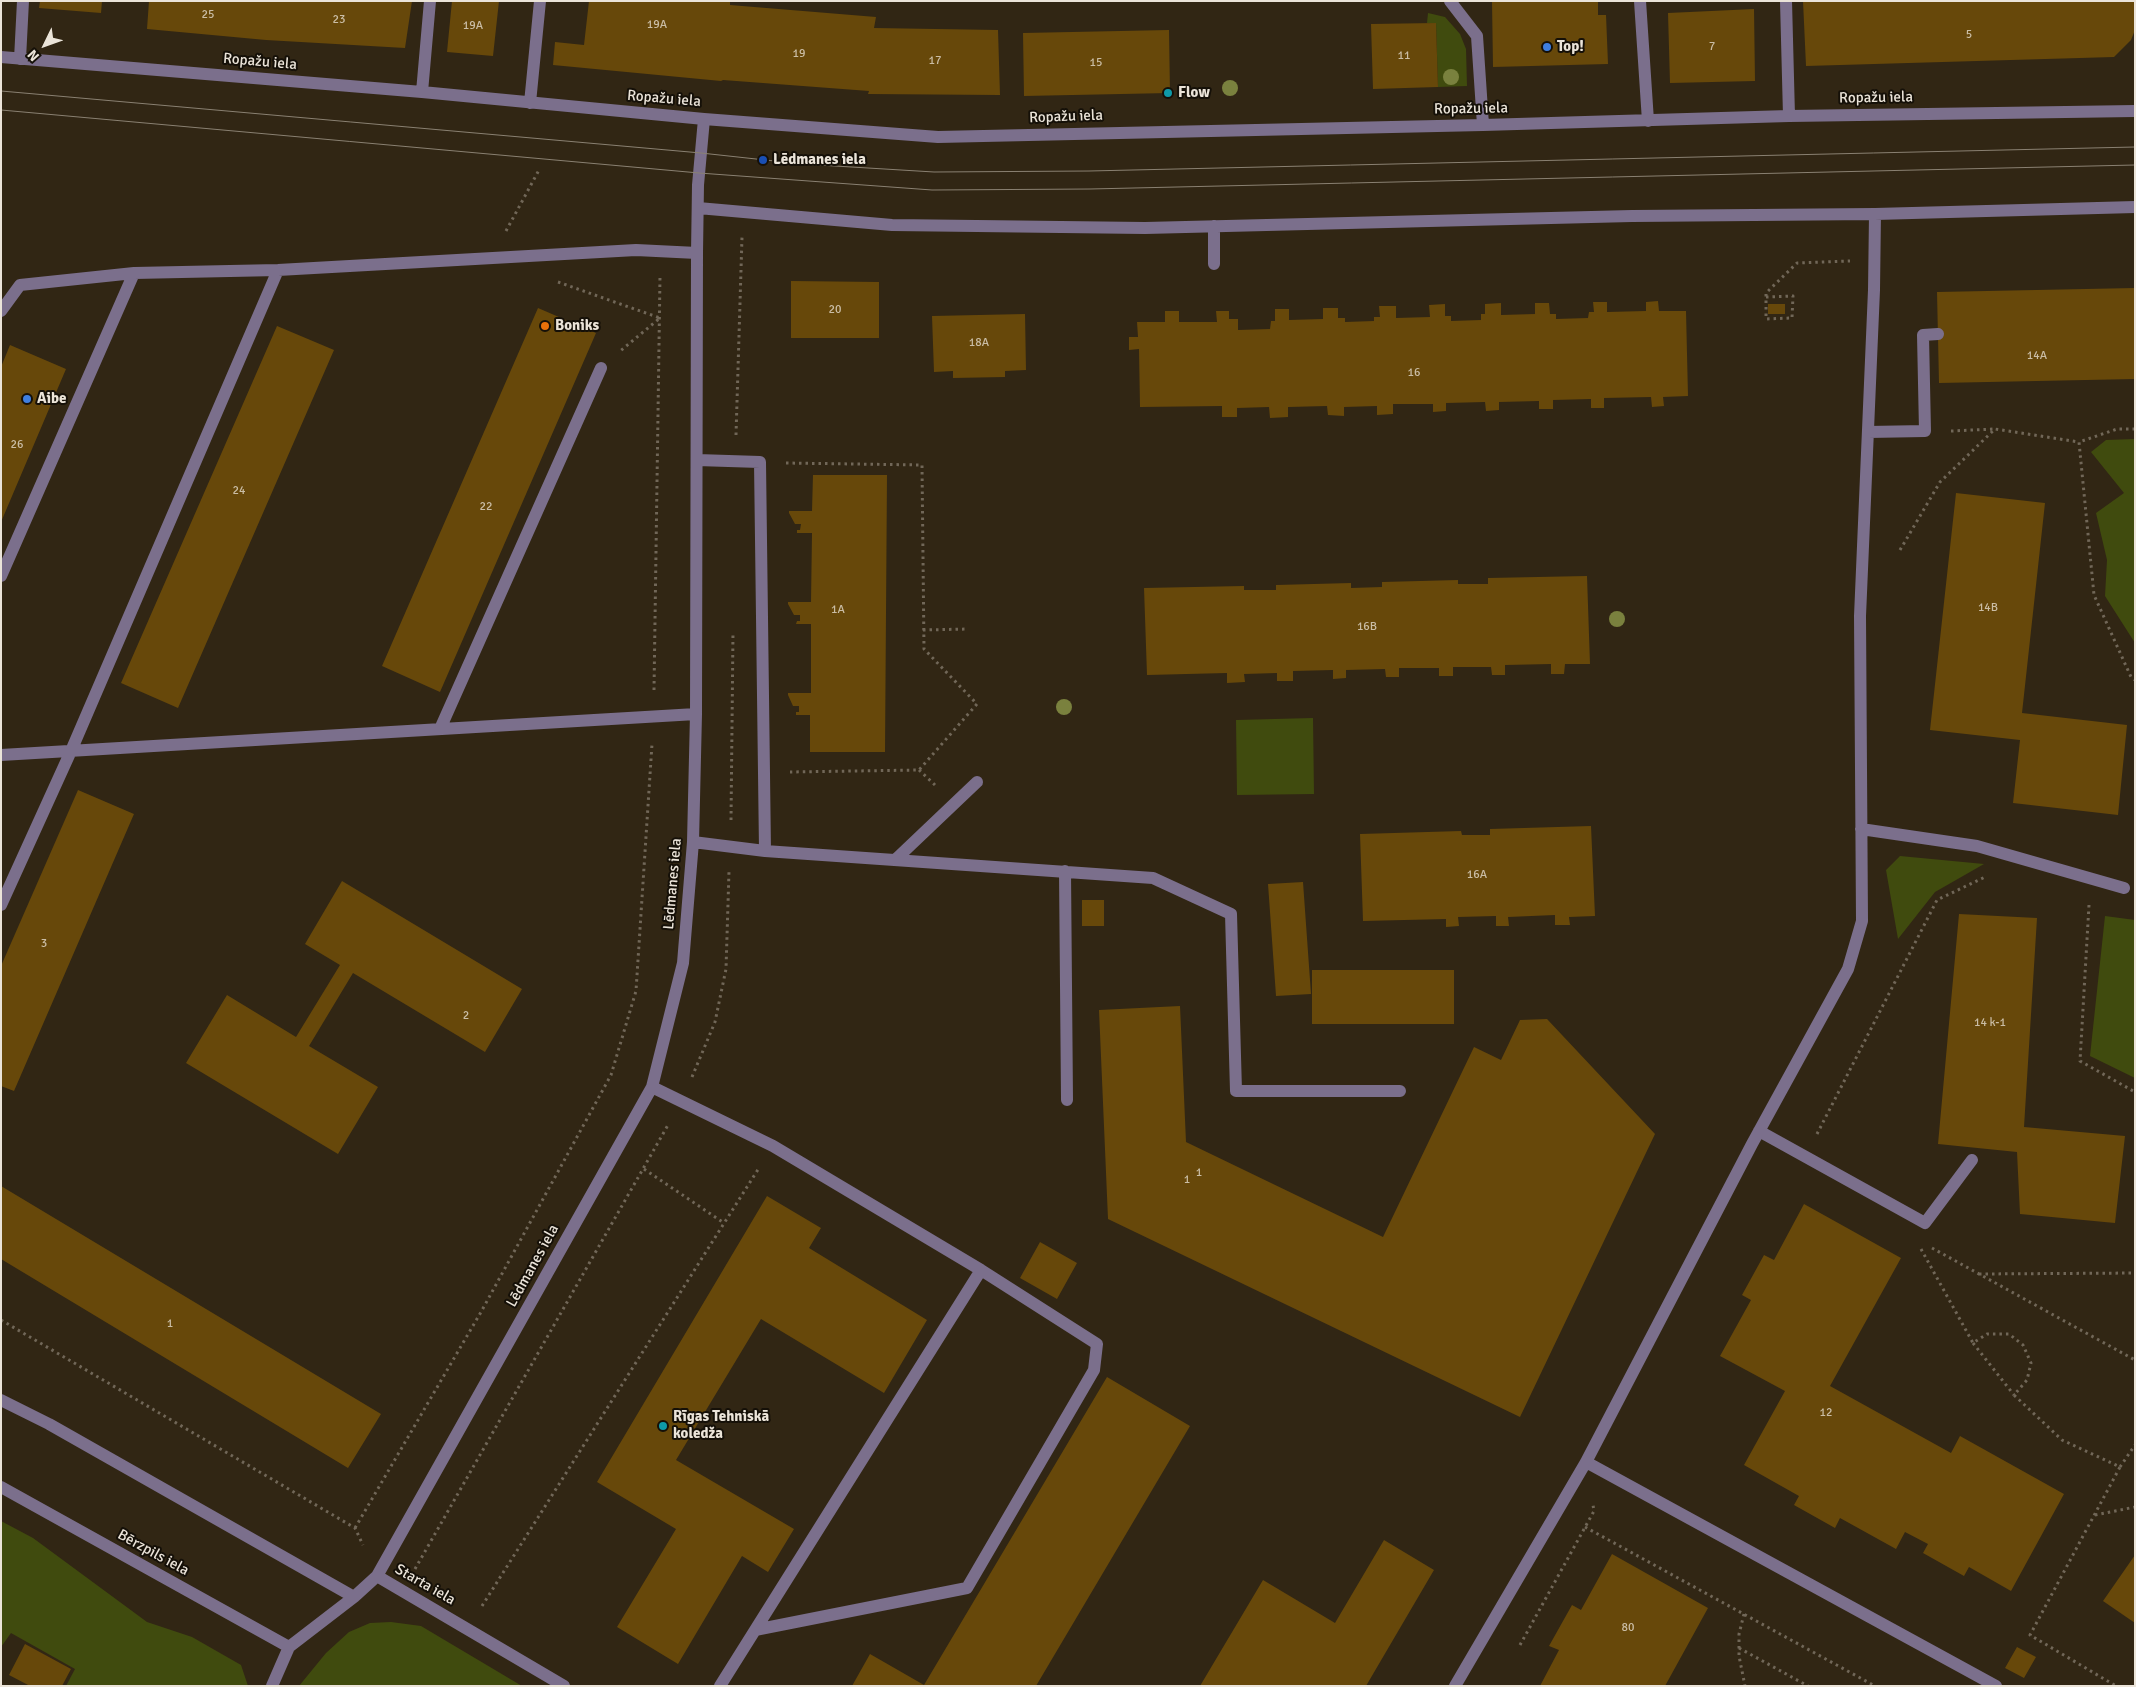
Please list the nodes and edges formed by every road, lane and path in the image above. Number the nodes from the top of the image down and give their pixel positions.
1 (23, 1) edge
2 (430, 1) edge
3 (540, 1) edge
4 (1450, 1) edge
5 (1640, 1) edge
6 (1786, 1) edge
7 (1, 57) edge
8 (20, 59) junction
9 (422, 92) junction
10 (530, 103) junction
11 (2135, 111) edge
12 (1789, 116) junction
13 (704, 119) junction
14 (1648, 121) junction
15 (1483, 125) junction
16 (539, 170) dead end
17 (2135, 207) edge
18 (698, 208) junction
19 (1874, 214) junction
20 (1214, 226) junction
21 (659, 251) junction
22 (697, 253) junction
23 (492, 258) junction
24 (1850, 261) dead end
25 (1214, 264) dead end
26 (278, 270) junction
27 (134, 273) junction
28 (557, 281) dead end
29 (1766, 297) junction
30 (1, 311) edge
31 (660, 318) junction
32 (1938, 334) dead end
33 (601, 368) joint
34 (2135, 429) edge
35 (1996, 430) junction
36 (1925, 431) junction
37 (1868, 432) junction
38 (2080, 442) junction
39 (697, 460) junction
40 (760, 462) junction
41 (1900, 550) dead end
42 (1, 576) edge
43 (968, 629) dead end
44 (924, 630) junction
45 (2135, 680) edge
46 (696, 714) junction
47 (654, 716) junction
48 (440, 729) junction
49 (71, 751) junction
50 (1, 755) edge
51 (732, 772) dead end
52 (764, 772) junction
53 (977, 782) dead end
54 (1861, 829) junction
55 (693, 842) junction
56 (765, 851) junction
57 (2021, 859) junction
58 (895, 860) junction
59 (1065, 871) junction
60 (2090, 879) junction
61 (2124, 888) dead end
62 (1, 905) edge
63 (652, 1088) junction
64 (1400, 1091) dead end
65 (2135, 1092) edge
66 (1067, 1100) dead end
67 (1759, 1131) junction
68 (773, 1146) junction
69 (1805, 1156) junction
70 (1972, 1160) dead end
71 (643, 1169) dead end
72 (724, 1223) junction
73 (1924, 1244) dead end
74 (1921, 1248) dead end
75 (981, 1270) junction
76 (2135, 1273) edge
77 (1979, 1274) junction
78 (1, 1320) edge
79 (1973, 1343) junction
80 (2135, 1360) edge
81 (2014, 1396) junction
82 (1, 1400) edge
83 (2135, 1445) edge
84 (1586, 1462) junction
85 (2120, 1467) junction
86 (1, 1487) edge
87 (2135, 1507) edge
88 (2095, 1515) junction
89 (1585, 1527) junction
90 (355, 1528) junction
91 (377, 1576) junction
92 (354, 1597) junction
93 (1744, 1614) junction
94 (468, 1628) junction
95 (755, 1630) junction
96 (1520, 1645) dead end
97 (289, 1647) junction
98 (1739, 1648) junction
99 (272, 1686) edge
100 (564, 1686) edge
101 (720, 1686) edge
102 (1455, 1686) edge
103 (1745, 1686) edge
104 (1808, 1686) edge
105 (1875, 1686) edge
106 (1996, 1686) edge
107 (2116, 1686) edge

1 - 8 street
2 - 9 street
3 - 10 street
4 - 15 street
5 - 14 street
6 - 12 street
7 - 8 street, Ropažu iela
8 - 9 street, Ropažu iela
9 - 10 street, Ropažu iela
10 - 13 street, Ropažu iela
11 - 12 street, Ropažu iela
12 - 14 street, Ropažu iela
13 - 15 street, Ropažu iela
13 - 18 street, Lēdmanes iela
14 - 15 street, Ropažu iela
16 - 23 path
17 - 19 street
18 - 20 street
18 - 22 street, Lēdmanes iela
19 - 20 street
19 - 37 street
20 - 25 street
21 - 22 street
21 - 23 street
21 - 31 path
22 - 39 street, Lēdmanes iela
23 - 26 street
24 - 29 path
26 - 27 street
26 - 49 street
27 - 30 street
27 - 42 street
28 - 31 path
29 - 29 path
31 - 33 path
31 - 47 path
32 - 36 street
33 - 48 street
34 - 38 path
35 - 36 path
35 - 38 path
35 - 41 path
36 - 37 street
37 - 54 street
38 - 45 path
39 - 40 street
39 - 46 street, Lēdmanes iela
40 - 44 path
40 - 52 street
43 - 44 path
44 - 52 path
46 - 47 street
46 - 55 street, Lēdmanes iela
47 - 48 street
47 - 90 path
48 - 49 street
49 - 50 street
49 - 62 street
51 - 52 path
52 - 56 street
53 - 58 street
54 - 57 street
54 - 67 street
55 - 56 street
55 - 63 street, Lēdmanes iela
56 - 58 street
57 - 60 street
57 - 69 path
58 - 59 street
59 - 64 street
59 - 66 street
60 - 61 street
60 - 65 path
63 - 68 street
63 - 91 street, Lēdmanes iela
67 - 69 street
67 - 84 street
68 - 72 path
68 - 75 street
69 - 70 street
71 - 72 path
72 - 94 path
73 - 77 path
74 - 79 path
75 - 95 street
75 - 95 street
76 - 77 path
77 - 80 path
78 - 90 path
79 - 81 path
79 - 81 path
81 - 85 path
82 - 92 street
83 - 85 path
84 - 89 path
84 - 102 street
84 - 106 street
85 - 88 path
86 - 97 street, Bērzpils iela
87 - 88 path
88 - 107 path
89 - 93 path
89 - 96 path
90 - 91 path
91 - 92 street, Starta iela
91 - 94 street, Starta iela
92 - 97 street, Starta iela
93 - 98 path
93 - 105 path
94 - 100 street, Starta iela
95 - 101 street
97 - 99 street, Starta iela
98 - 103 path
98 - 104 path

